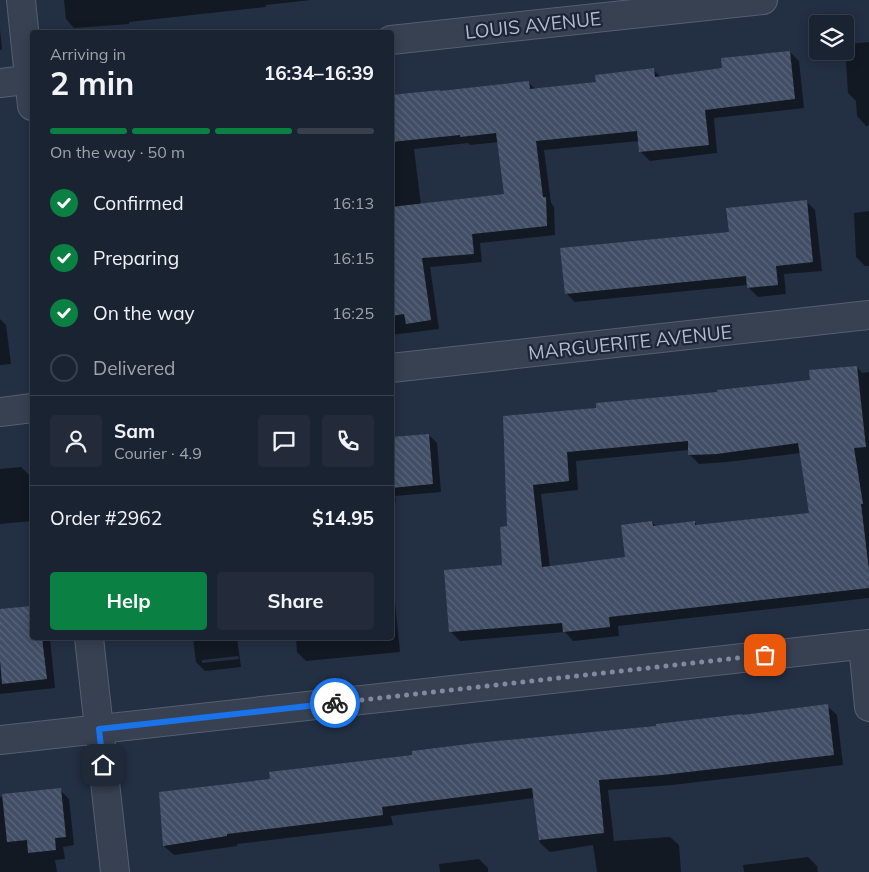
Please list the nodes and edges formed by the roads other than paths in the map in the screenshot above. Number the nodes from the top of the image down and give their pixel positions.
1 (21, 0) edge
2 (763, 0) edge
3 (394, 40) edge
4 (30, 72) edge
5 (0, 83) edge
6 (30, 88) edge
7 (869, 315) edge
8 (394, 368) edge
9 (30, 408) edge
10 (0, 412) edge
11 (89, 640) edge
12 (866, 644) edge
13 (869, 707) edge
14 (99, 729) junction
15 (0, 740) edge
16 (115, 872) edge

1 - 4 street
2 - 3 street, LOUIS AVENUE
5 - 6 street
7 - 8 street, MARGUERITE AVENUE
9 - 10 street
11 - 14 street
12 - 13 street
12 - 14 street
14 - 15 street
14 - 16 street

